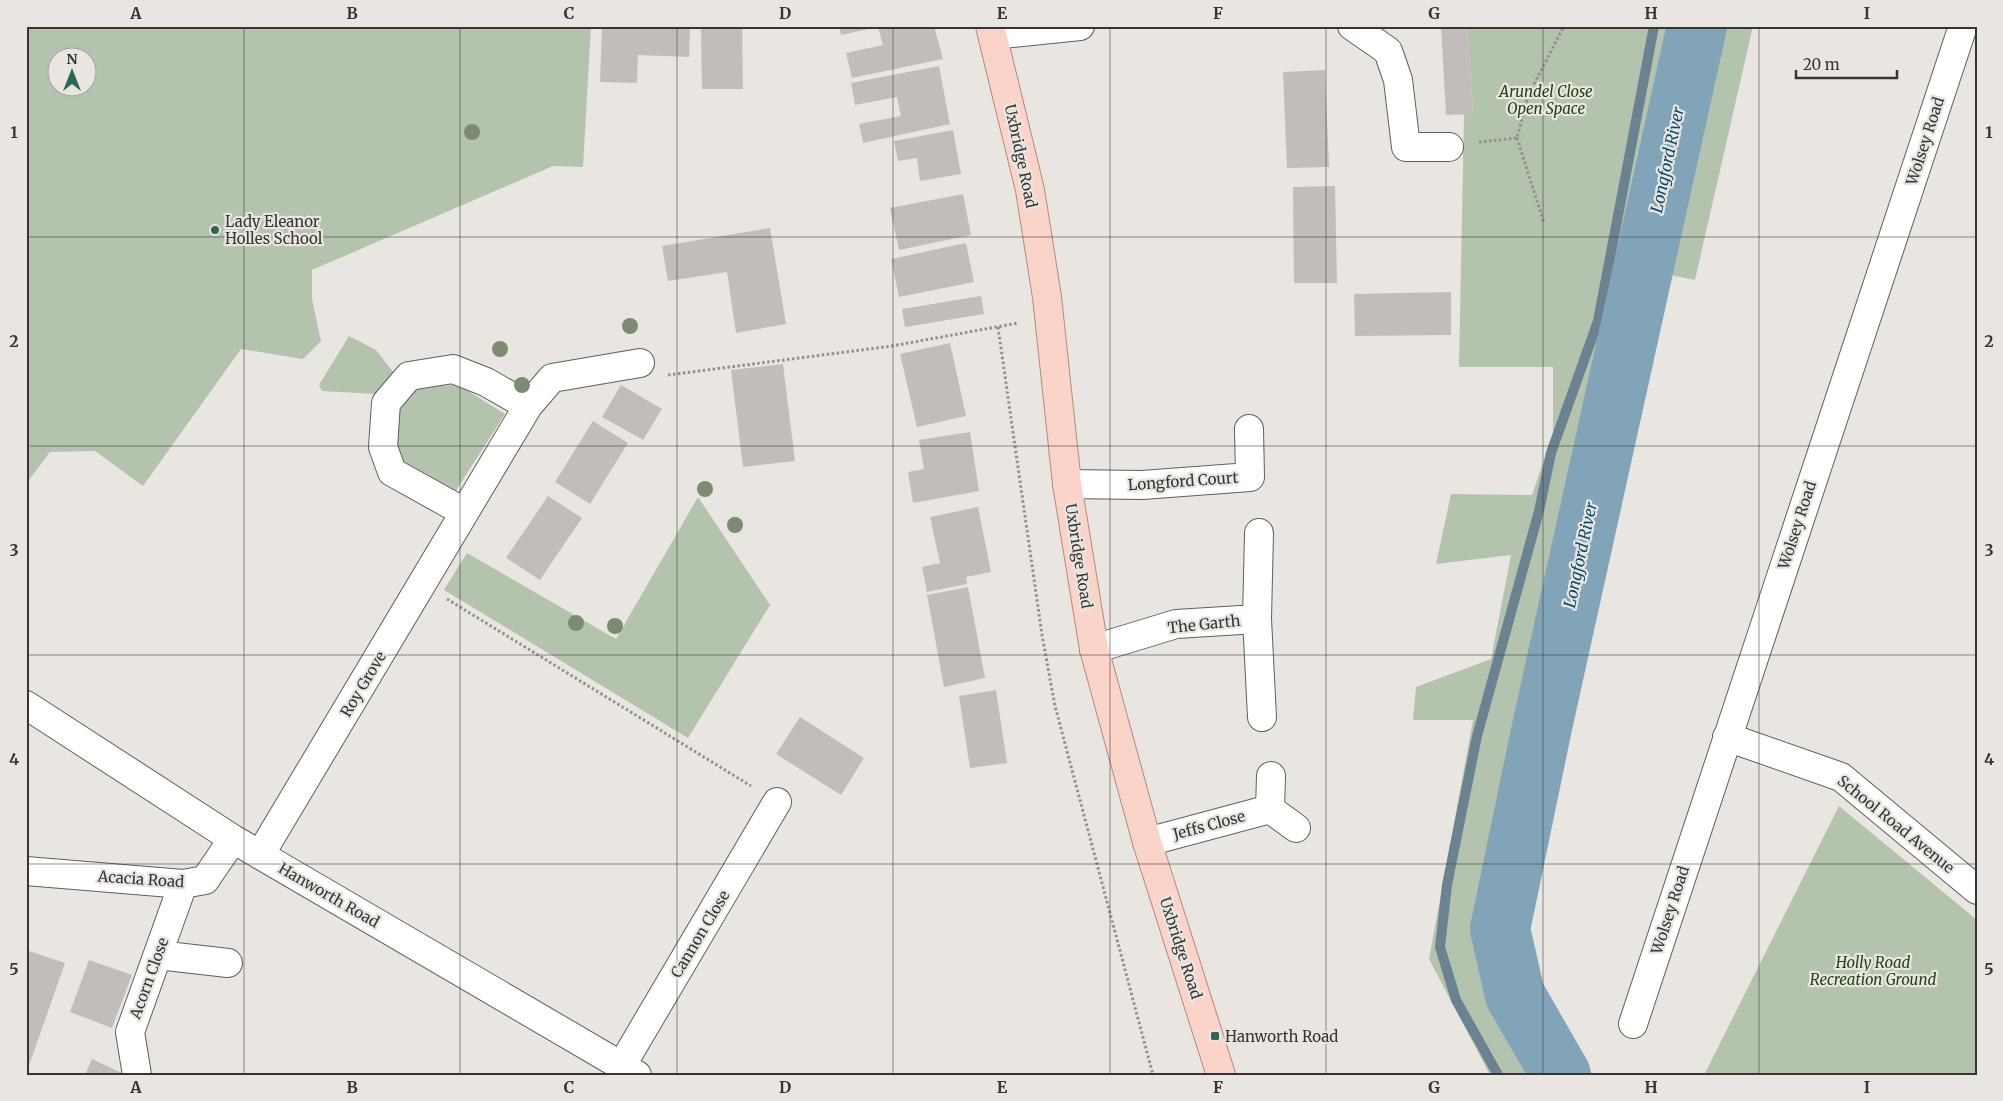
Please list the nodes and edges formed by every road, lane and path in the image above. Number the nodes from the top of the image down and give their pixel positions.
1 (1080, 26) edge
2 (1352, 26) edge
3 (1564, 26) edge
4 (1963, 26) edge
5 (991, 30) edge
6 (1517, 138) junction
7 (1448, 147) joint
8 (1544, 223) dead end
9 (1022, 322) dead end
10 (998, 327) junction
11 (640, 363) joint
12 (528, 406) junction
13 (1249, 429) dead end
14 (1067, 484) junction
15 (464, 512) junction
16 (1259, 533) dead end
17 (424, 584) junction
18 (1257, 619) junction
19 (1094, 649) junction
20 (26, 705) edge
21 (1262, 717) dead end
22 (1727, 737) junction
23 (1271, 776) dead end
24 (777, 802) joint
25 (1270, 809) junction
26 (1296, 828) dead end
27 (233, 839) junction
28 (1147, 842) junction
29 (260, 855) junction
30 (26, 871) edge
31 (183, 884) junction
32 (1977, 890) edge
33 (158, 955) junction
34 (228, 963) dead end
35 (1633, 1024) dead end
36 (630, 1070) edge
37 (137, 1075) edge
38 (1153, 1075) edge
39 (1221, 1075) edge

1 - 5 street
2 - 7 street
3 - 6 path
4 - 22 street, Wolsey Road
5 - 14 main road, Uxbridge Road
6 - 7 path
6 - 8 path
9 - 10 path
10 - 11 path
10 - 38 path
11 - 12 street, Roy Grove
12 - 15 street, Roy Grove
12 - 15 street
13 - 14 street, Longford Court
14 - 19 main road, Uxbridge Road
15 - 17 street, Roy Grove
16 - 18 street, The Garth
17 - 24 path
17 - 29 street, Roy Grove
18 - 19 street, The Garth
18 - 21 street, The Garth
19 - 28 main road, Uxbridge Road
20 - 27 street, Hanworth Road
22 - 32 street, School Road Avenue
22 - 35 street, Wolsey Road
23 - 25 street
24 - 36 street, Cannon Close
25 - 26 street
25 - 28 street, Jeffs Close
27 - 29 street, Hanworth Road
27 - 31 street, Acacia Road
28 - 39 main road, Uxbridge Road
29 - 36 street, Hanworth Road
30 - 31 street, Acacia Road
31 - 33 street, Acorn Close
33 - 34 street
33 - 37 street, Acorn Close

